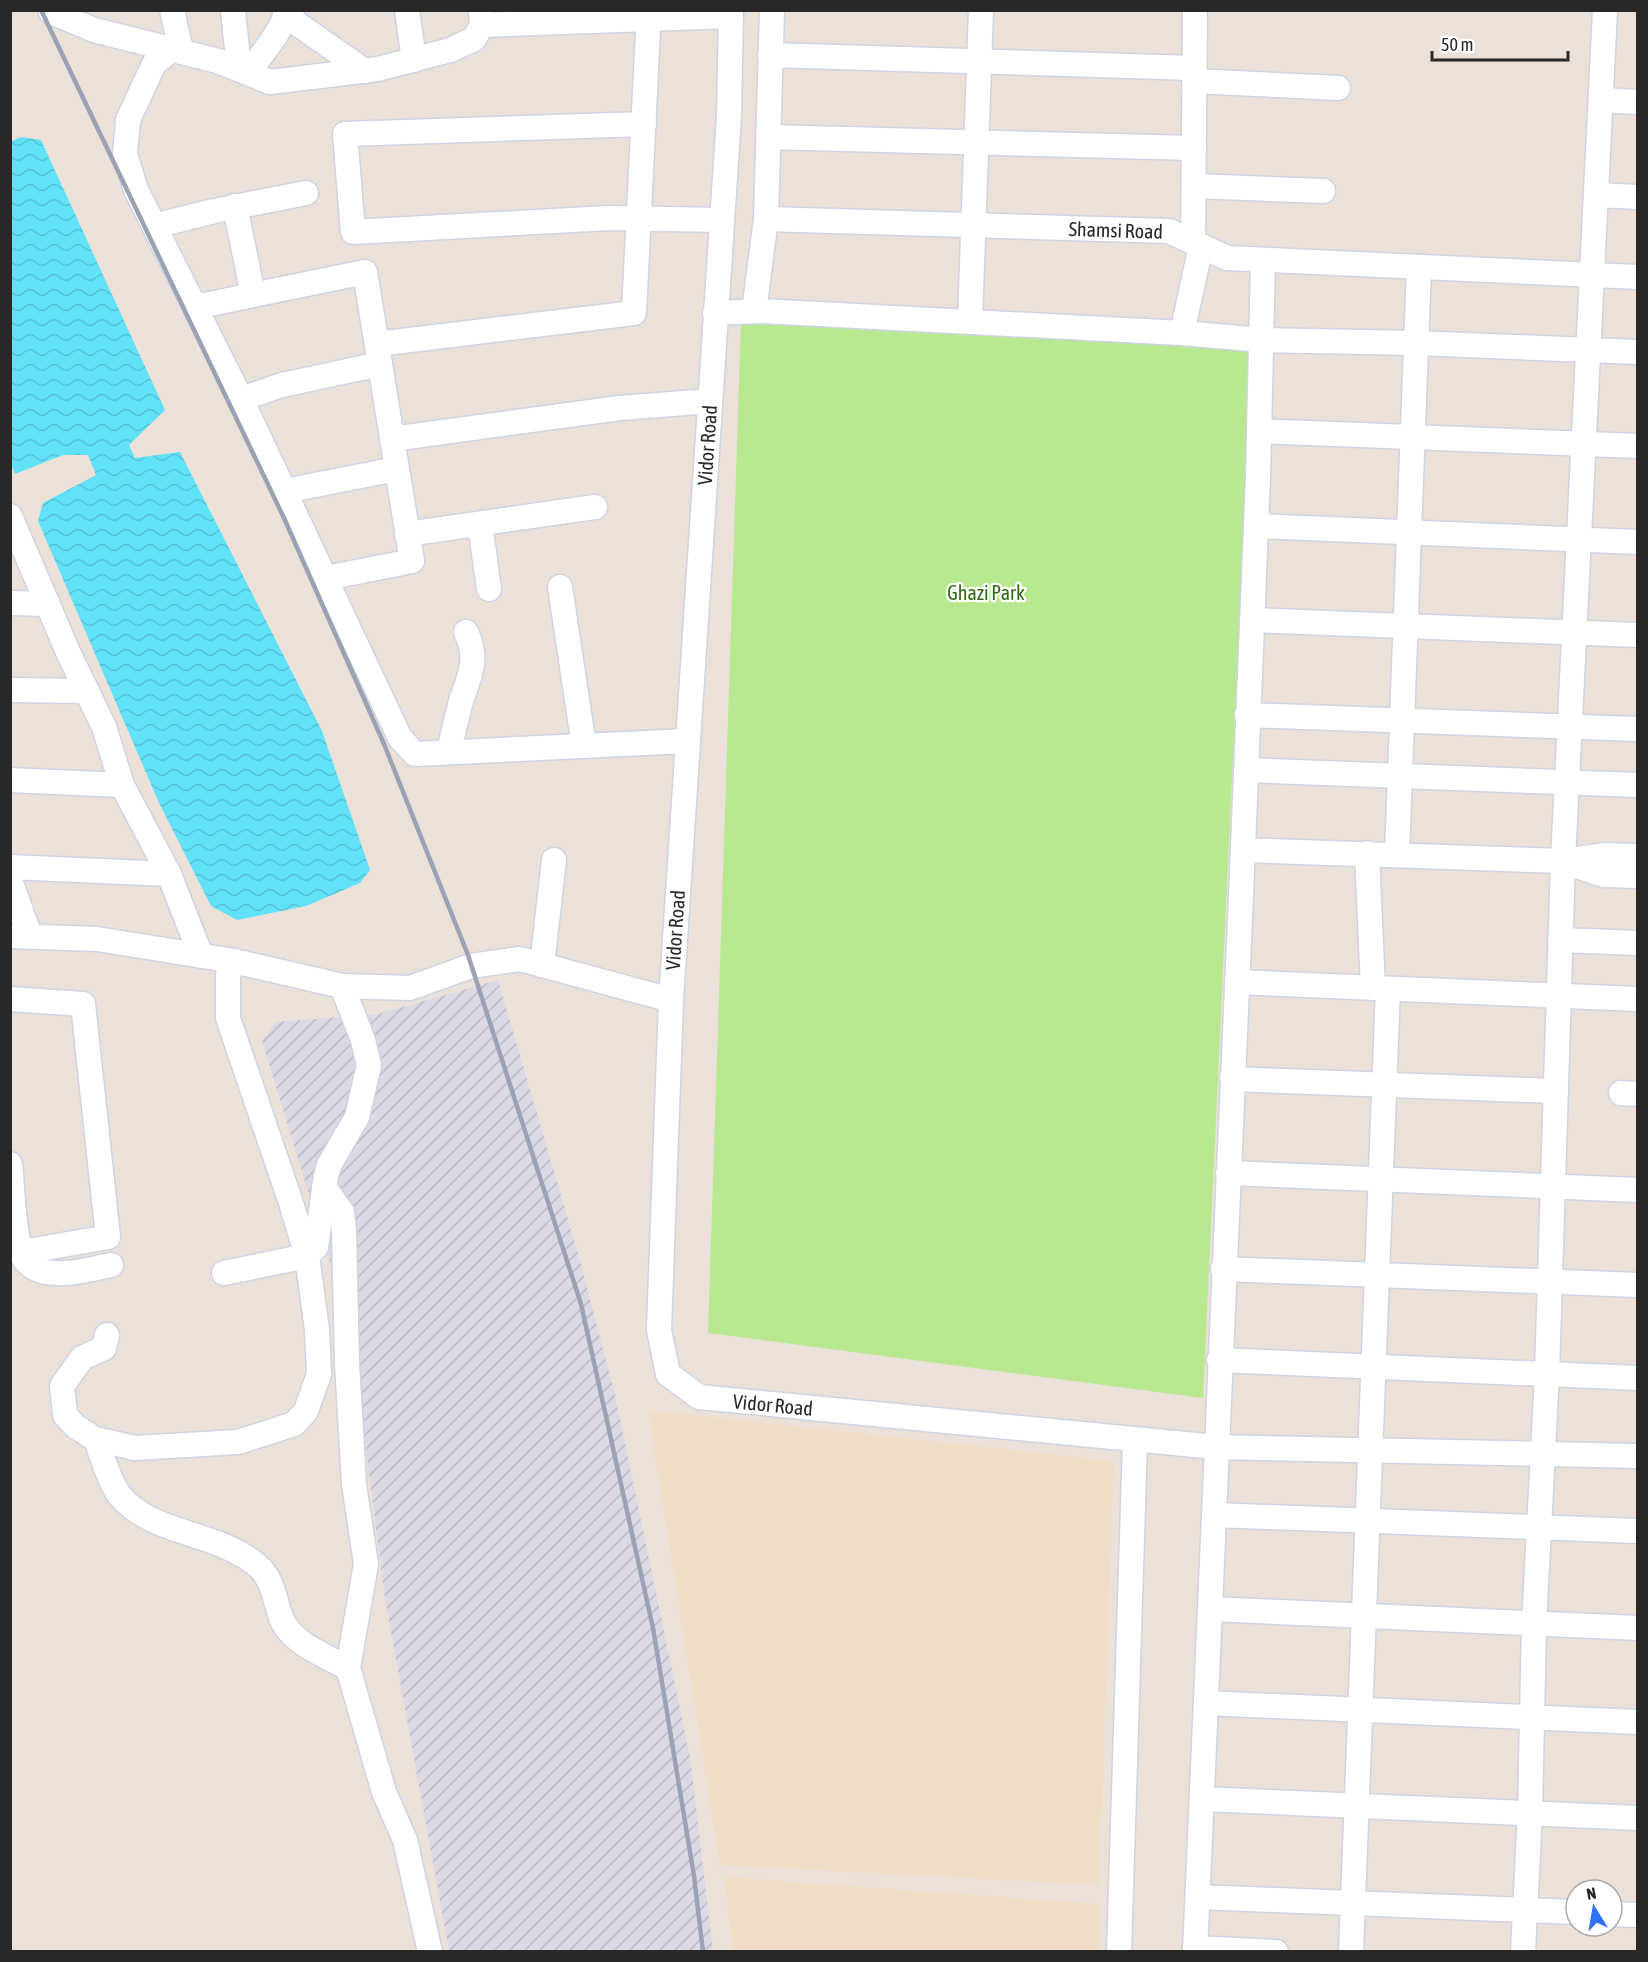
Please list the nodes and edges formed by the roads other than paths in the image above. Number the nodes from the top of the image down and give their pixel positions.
1 (172, 10) edge
2 (233, 10) edge
3 (407, 10) edge
4 (772, 10) edge
5 (981, 10) edge
6 (1195, 10) edge
7 (1605, 10) edge
8 (51, 12) dead end
9 (288, 12) edge
10 (731, 13) edge
11 (649, 16) edge
12 (481, 18) edge
13 (177, 50) junction
14 (770, 55) junction
15 (414, 60) junction
16 (979, 62) junction
17 (244, 71) junction
18 (364, 71) junction
19 (1194, 75) junction
20 (1338, 88) dead end
21 (1601, 100) junction
22 (1638, 102) edge
23 (644, 124) junction
24 (768, 137) junction
25 (976, 142) junction
26 (1194, 148) junction
27 (1194, 186) junction
28 (1323, 191) dead end
29 (306, 193) dead end
30 (1597, 195) junction
31 (1638, 197) edge
32 (235, 206) junction
33 (640, 218) junction
34 (766, 219) junction
35 (722, 220) junction
36 (973, 225) junction
37 (154, 226) junction
38 (1197, 244) junction
39 (1263, 260) junction
40 (1419, 267) junction
41 (1594, 276) junction
42 (1638, 277) edge
43 (253, 295) junction
44 (195, 307) junction
45 (754, 311) junction
46 (716, 313) junction
47 (970, 321) junction
48 (1182, 333) junction
49 (1262, 340) junction
50 (1416, 343) junction
51 (1590, 351) junction
52 (1638, 352) edge
53 (378, 354) junction
54 (241, 399) junction
55 (710, 400) junction
56 (1259, 431) junction
57 (1413, 437) junction
58 (392, 439) junction
59 (1585, 444) junction
60 (1638, 446) edge
61 (396, 469) junction
62 (285, 490) junction
63 (595, 507) dead end
64 (10, 516) edge
65 (480, 524) junction
66 (1256, 526) junction
67 (1409, 532) junction
68 (407, 534) junction
69 (1580, 539) junction
70 (1638, 542) edge
71 (326, 578) junction
72 (560, 587) dead end
73 (489, 589) dead end
74 (10, 603) edge
75 (48, 604) junction
76 (1252, 620) junction
77 (1406, 626) junction
78 (466, 632) dead end
79 (1575, 632) junction
80 (1638, 635) edge
81 (10, 690) edge
82 (87, 691) junction
83 (1247, 715) junction
84 (1402, 720) junction
85 (1570, 726) junction
86 (1638, 729) edge
87 (687, 741) junction
88 (584, 746) junction
89 (448, 752) junction
90 (1246, 770) junction
91 (1400, 776) junction
92 (10, 780) edge
93 (1567, 782) junction
94 (122, 785) junction
95 (1638, 785) edge
96 (1243, 850) junction
97 (1367, 853) junction
98 (1397, 854) junction
99 (1638, 856) edge
100 (554, 860) dead end
101 (1563, 861) junction
102 (10, 867) edge
103 (169, 874) junction
104 (1638, 876) edge
105 (10, 880) edge
106 (20, 936) edge
107 (1560, 940) junction
108 (1638, 943) edge
109 (201, 956) junction
110 (234, 961) junction
111 (542, 965) junction
112 (1237, 982) junction
113 (342, 986) junction
114 (1380, 988) junction
115 (1559, 996) junction
116 (10, 999) edge
117 (1638, 999) edge
118 (671, 1000) junction
119 (1232, 1078) junction
120 (1384, 1084) junction
121 (1556, 1091) junction
122 (10, 1164) edge
123 (1228, 1173) junction
124 (1380, 1180) junction
125 (324, 1186) junction
126 (1553, 1187) junction
127 (1638, 1190) edge
128 (22, 1252) junction
129 (307, 1256) junction
130 (111, 1265) dead end
131 (1223, 1269) junction
132 (224, 1273) dead end
133 (1377, 1274) junction
134 (1550, 1281) junction
135 (1638, 1285) edge
136 (107, 1335) dead end
137 (1220, 1360) junction
138 (1373, 1366) junction
139 (1547, 1374) junction
140 (1638, 1378) edge
141 (95, 1439) junction
142 (1135, 1441) junction
143 (1216, 1447) junction
144 (1370, 1450) junction
145 (1543, 1453) junction
146 (1638, 1456) edge
147 (1215, 1515) junction
148 (1367, 1521) junction
149 (1538, 1528) junction
150 (1638, 1531) edge
151 (1211, 1609) junction
152 (1364, 1616) junction
153 (1534, 1624) junction
154 (1638, 1628) edge
155 (348, 1668) junction
156 (1206, 1703) junction
157 (1360, 1710) junction
158 (1531, 1716) junction
159 (1638, 1722) edge
160 (1202, 1799) junction
161 (1357, 1806) junction
162 (1530, 1812) junction
163 (1638, 1818) edge
164 (1198, 1897) junction
165 (1353, 1903) junction
166 (1525, 1910) junction
167 (1564, 1912) edge
168 (1195, 1950) edge
169 (430, 1952) edge
170 (1119, 1952) edge
171 (1276, 1952) edge
172 (1351, 1952) edge
173 (1523, 1952) edge

1 - 13 street
2 - 17 street
3 - 15 street
4 - 14 street
5 - 16 street
6 - 19 street
7 - 21 street
8 - 13 street
9 - 17 street
9 - 18 street
10 - 11 street
10 - 35 street, Vidor Road
11 - 12 street
11 - 23 street
12 - 15 street
13 - 17 street
13 - 37 street
14 - 16 street
14 - 24 street
15 - 18 street
16 - 19 street
16 - 25 street
17 - 18 street
19 - 20 street
19 - 26 street
21 - 22 street
21 - 30 street
23 - 33 street
23 - 33 street
24 - 25 street
24 - 34 street
25 - 26 street
25 - 36 street
26 - 27 street
27 - 28 street
27 - 38 street
29 - 32 street
30 - 31 street
30 - 41 street
32 - 37 street
32 - 43 street
33 - 35 street
33 - 53 street
34 - 36 street, Shamsi Road
34 - 45 street
35 - 46 street, Vidor Road
36 - 38 street, Shamsi Road
36 - 47 street
37 - 44 street
38 - 39 street, Shamsi Road
38 - 48 street
39 - 40 street, Shamsi Road
39 - 49 street
40 - 41 street, Shamsi Road
40 - 50 street
41 - 42 street, Shamsi Road
41 - 51 street
43 - 44 street
43 - 53 street
44 - 54 street
45 - 46 street
45 - 47 street
46 - 55 street, Vidor Road
47 - 48 street
48 - 49 street
49 - 50 street
49 - 56 street
50 - 51 street
50 - 57 street
51 - 52 street
51 - 59 street
53 - 54 street
53 - 58 street
54 - 62 street
55 - 58 street
55 - 87 street, Vidor Road
56 - 57 street
56 - 66 street
57 - 59 street
57 - 67 street
58 - 61 street
59 - 60 street
59 - 69 street
61 - 62 street
61 - 68 street
62 - 71 street
63 - 65 street
64 - 75 street
65 - 68 street
65 - 73 street
66 - 67 street
66 - 76 street
67 - 69 street
67 - 77 street
68 - 71 street
69 - 70 street
69 - 79 street
71 - 89 street
72 - 88 street
74 - 75 street
75 - 82 street
76 - 77 street
76 - 83 street
77 - 79 street
77 - 84 street
78 - 89 street
79 - 80 street
79 - 85 street
81 - 82 street
82 - 94 street
83 - 84 street
83 - 90 street
84 - 85 street
84 - 91 street
85 - 86 street
85 - 93 street
87 - 88 street
87 - 118 street, Vidor Road
88 - 89 street
90 - 91 street
90 - 96 street
91 - 93 street
91 - 98 street
92 - 94 street
93 - 95 street
93 - 101 street
94 - 103 street
96 - 97 street
96 - 112 street
97 - 98 street
97 - 114 street
98 - 101 street
99 - 101 street
100 - 111 street
101 - 104 street
101 - 107 street
102 - 103 street
103 - 109 street
105 - 106 street
106 - 109 street
107 - 108 street
107 - 115 street
109 - 110 street
110 - 113 street
110 - 129 street
111 - 113 street
111 - 118 street
112 - 114 street
112 - 119 street
113 - 125 street
114 - 115 street
114 - 120 street
115 - 117 street
115 - 121 street
116 - 128 street
118 - 142 street, Vidor Road
119 - 120 street
119 - 123 street
120 - 121 street
120 - 124 street
121 - 126 street
122 - 128 street
123 - 124 street
123 - 131 street
124 - 126 street
124 - 133 street
125 - 129 street
125 - 155 street
126 - 127 street
126 - 134 street
128 - 130 street
129 - 132 street
129 - 141 street
131 - 133 street
131 - 137 street
133 - 134 street
133 - 138 street
134 - 135 street
134 - 139 street
136 - 141 street
137 - 138 street
137 - 143 street
138 - 139 street
138 - 144 street
139 - 140 street
139 - 145 street
141 - 155 street
142 - 143 street, Vidor Road
142 - 170 street
143 - 144 street, Vidor Road
143 - 147 street
144 - 145 street, Vidor Road
144 - 148 street
145 - 146 street, Vidor Road
145 - 149 street
147 - 148 street
147 - 151 street
148 - 149 street
148 - 152 street
149 - 150 street
149 - 153 street
151 - 152 street
151 - 156 street
152 - 153 street
152 - 157 street
153 - 154 street
153 - 158 street
155 - 169 street
156 - 157 street
156 - 160 street
157 - 158 street
157 - 161 street
158 - 159 street
158 - 162 street
160 - 161 street
160 - 164 street
161 - 162 street
161 - 165 street
162 - 163 street
162 - 166 street
164 - 165 street
164 - 168 street
165 - 166 street
165 - 172 street
166 - 167 street
166 - 173 street
168 - 171 street

